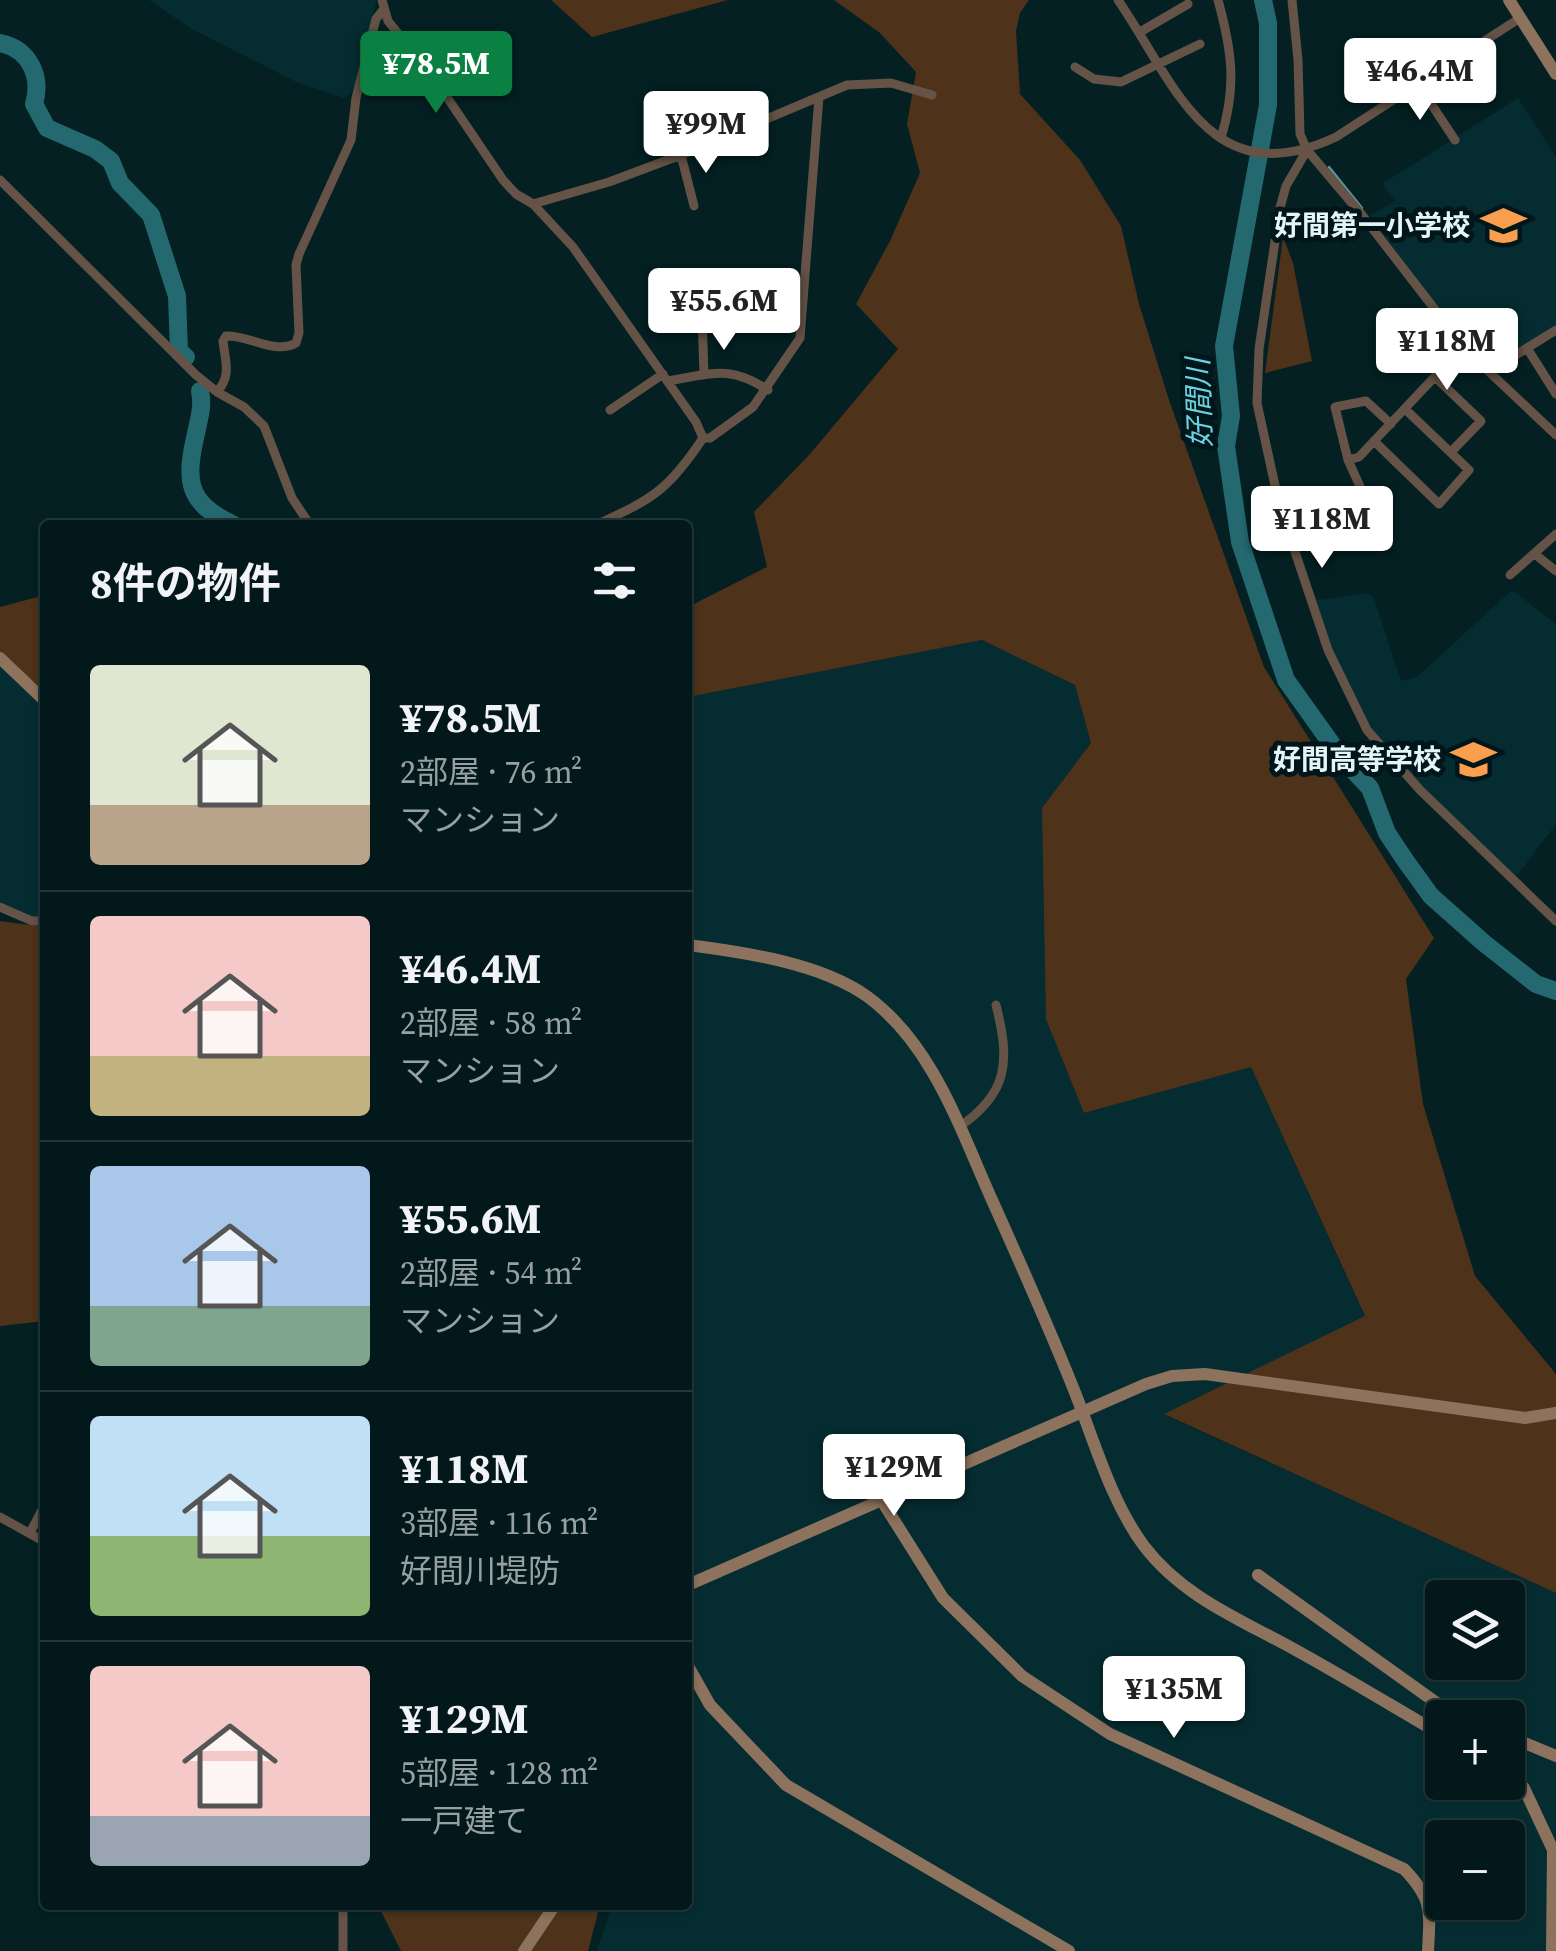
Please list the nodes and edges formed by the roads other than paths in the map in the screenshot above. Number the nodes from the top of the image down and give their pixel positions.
1 (1118, 0) edge
2 (1218, 0) edge
3 (1292, 0) edge
4 (1510, 0) edge
5 (1188, 4) dead end
6 (383, 5) edge
7 (1520, 18) junction
8 (1140, 32) junction
9 (1200, 44) dead end
10 (1158, 64) junction
11 (1075, 67) dead end
12 (1556, 74) edge
13 (1418, 84) junction
14 (932, 96) dead end
15 (819, 97) junction
16 (1223, 139) junction
17 (1454, 140) dead end
18 (1302, 151) junction
19 (681, 155) junction
20 (0, 180) edge
21 (533, 204) junction
22 (694, 206) dead end
23 (701, 286) dead end
24 (736, 306) dead end
25 (702, 308) junction
26 (1554, 336) edge
27 (1528, 348) junction
28 (1468, 351) junction
29 (1490, 371) junction
30 (704, 375) junction
31 (665, 377) junction
32 (1435, 378) junction
33 (768, 390) junction
34 (217, 392) junction
35 (1556, 394) edge
36 (1405, 409) junction
37 (610, 410) dead end
38 (1391, 424) junction
39 (1556, 435) edge
40 (703, 438) junction
41 (1374, 441) junction
42 (1452, 452) junction
43 (1348, 460) junction
44 (1363, 493) dead end
45 (307, 520) edge
46 (606, 520) edge
47 (1556, 534) edge
48 (1536, 555) junction
49 (1556, 570) edge
50 (1510, 575) dead end
51 (0, 658) edge
52 (40, 696) edge
53 (0, 907) edge
54 (40, 921) edge
55 (1556, 921) edge
56 (692, 945) edge
57 (996, 1005) dead end
58 (959, 1128) junction
59 (1083, 1413) junction
60 (1556, 1413) edge
61 (882, 1501) junction
62 (40, 1514) edge
63 (2, 1519) edge
64 (30, 1534) junction
65 (40, 1539) edge
66 (1258, 1575) dead end
67 (692, 1583) edge
68 (692, 1673) edge
69 (1433, 1700) edge
70 (1425, 1725) edge
71 (1525, 1743) edge
72 (1556, 1756) edge
73 (1525, 1790) edge
74 (342, 1910) edge
75 (553, 1910) edge
76 (343, 1951) edge
77 (524, 1951) edge
78 (1068, 1951) edge
79 (1428, 1951) edge
80 (1552, 1951) edge

1 - 8 street
2 - 16 street
3 - 18 street
4 - 7 street
5 - 8 street
6 - 21 street
6 - 34 street
7 - 12 street
7 - 13 street
8 - 10 street
9 - 10 street
10 - 11 street
10 - 16 street
13 - 17 street
13 - 18 street
14 - 15 street
15 - 19 street
15 - 33 street
16 - 18 street
18 - 28 street
18 - 55 street
19 - 21 street
19 - 22 street
20 - 34 street
21 - 31 street
23 - 25 street
24 - 25 street
25 - 30 street
26 - 27 street
27 - 29 street
27 - 35 street
28 - 29 street
28 - 32 street
29 - 39 street
30 - 31 street
30 - 33 street
31 - 37 street
31 - 40 street
32 - 36 street
32 - 42 street
33 - 40 street
34 - 45 street
36 - 38 street
36 - 42 street
38 - 41 street
38 - 43 street
40 - 46 street
41 - 42 street
41 - 43 street
43 - 44 street
47 - 48 street
48 - 49 street
48 - 50 street
51 - 52 street
53 - 54 street
56 - 58 street
57 - 58 street
58 - 59 street
59 - 60 street
59 - 61 street
59 - 70 street
61 - 67 street
61 - 79 street
62 - 64 street
63 - 64 street
64 - 65 street
66 - 69 street
68 - 78 street
71 - 72 street
73 - 80 street
74 - 76 street
75 - 77 street

